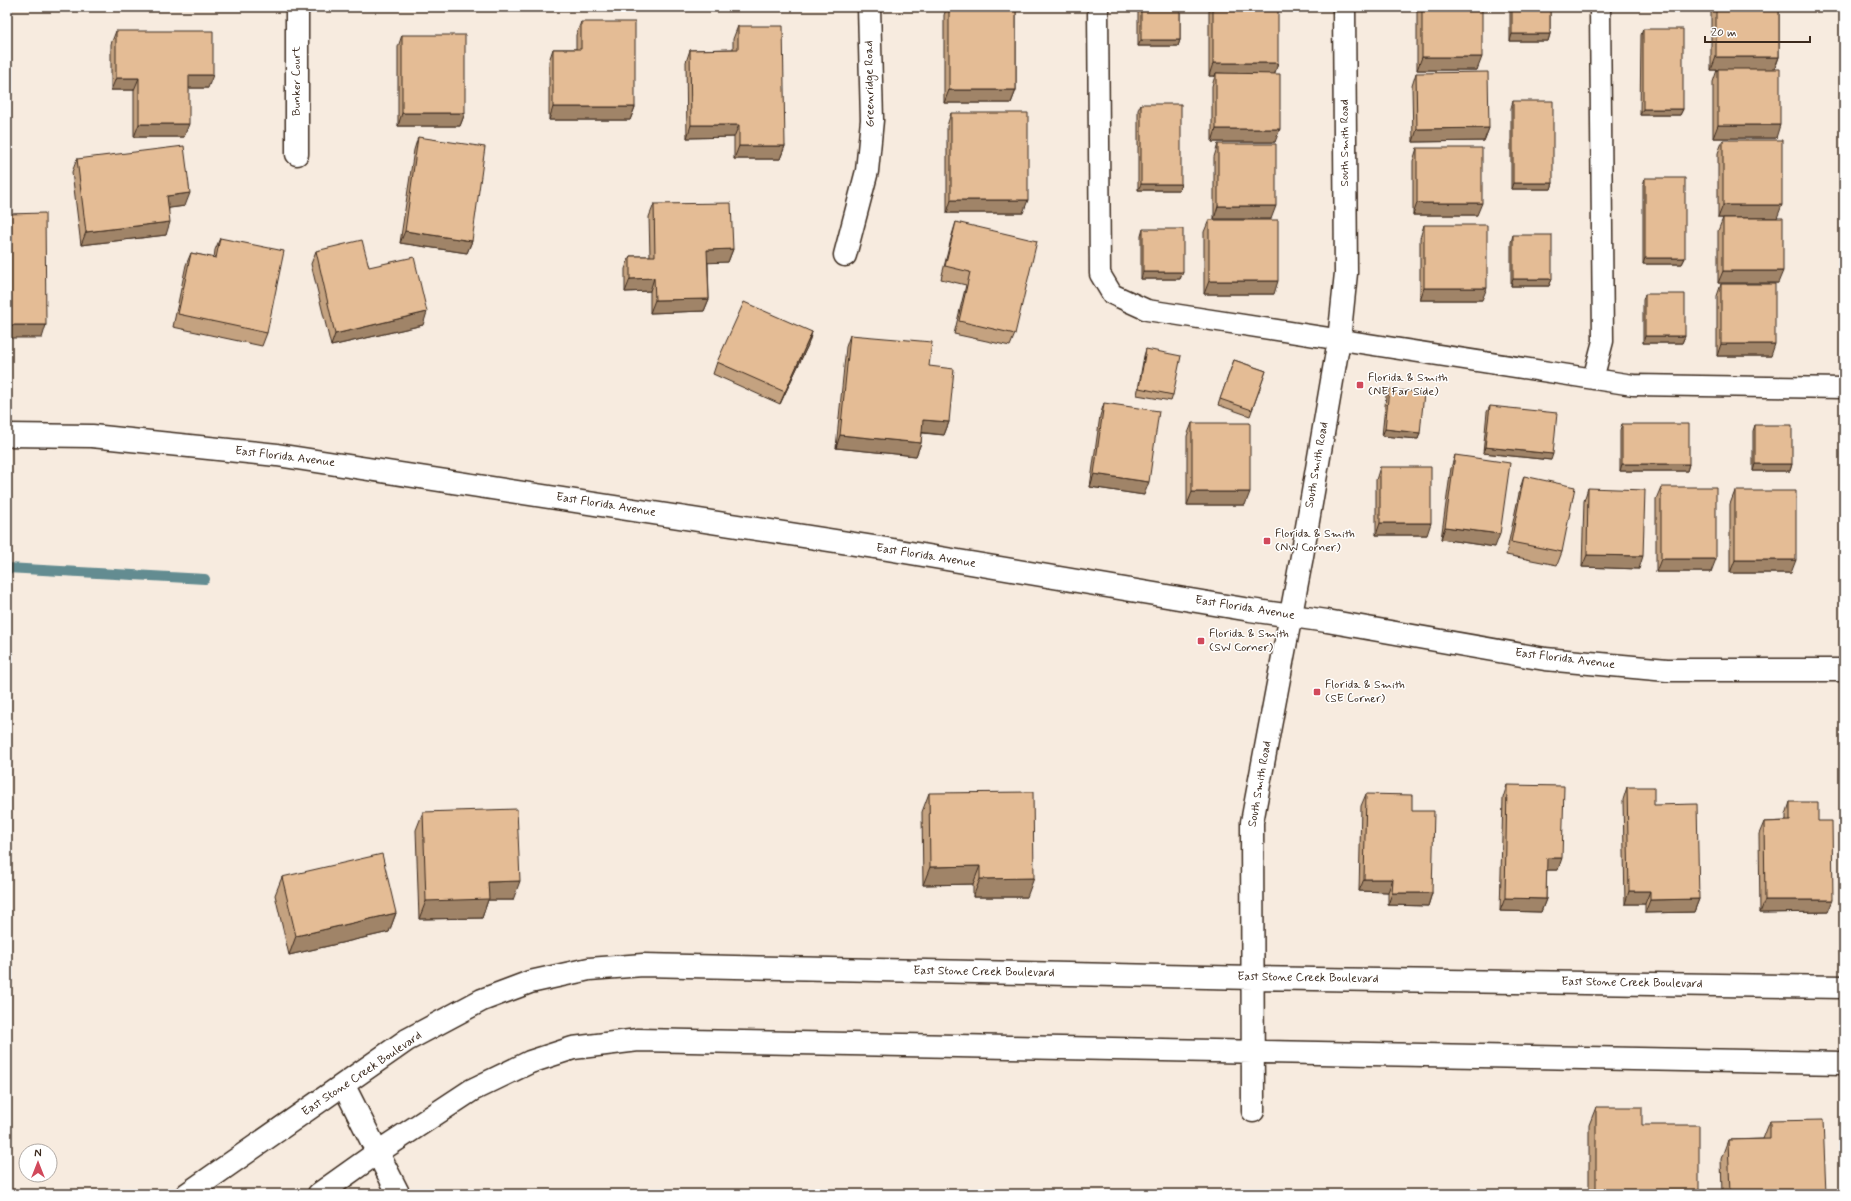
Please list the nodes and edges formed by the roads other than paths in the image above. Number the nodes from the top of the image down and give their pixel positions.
1 (297, 7) edge
2 (869, 7) edge
3 (1098, 7) edge
4 (1344, 7) edge
5 (1600, 7) edge
6 (297, 154) dead end
7 (845, 255) dead end
8 (1339, 340) junction
9 (1593, 380) junction
10 (1844, 388) edge
11 (7, 435) edge
12 (1291, 616) junction
13 (1844, 670) edge
14 (1253, 978) junction
15 (1844, 987) edge
16 (1254, 1051) junction
17 (1844, 1063) edge
18 (344, 1086) junction
19 (1253, 1111) dead end
20 (378, 1152) junction
21 (398, 1193) edge
22 (187, 1194) edge
23 (319, 1194) edge

1 - 6 street, Bunker Court
2 - 7 street, Greenridge Road
3 - 8 lane
4 - 8 street, South Smith Road
5 - 9 lane
8 - 9 lane
8 - 12 street, South Smith Road
9 - 10 lane
11 - 12 street, East Florida Avenue
12 - 13 street, East Florida Avenue
12 - 14 street, South Smith Road
14 - 15 street, East Stone Creek Boulevard
14 - 16 street, South Smith Road
14 - 18 street, East Stone Creek Boulevard
16 - 17 street
16 - 19 street, South Smith Road
16 - 20 street
18 - 20 street
18 - 22 street, East Stone Creek Boulevard
20 - 21 street
20 - 23 street

